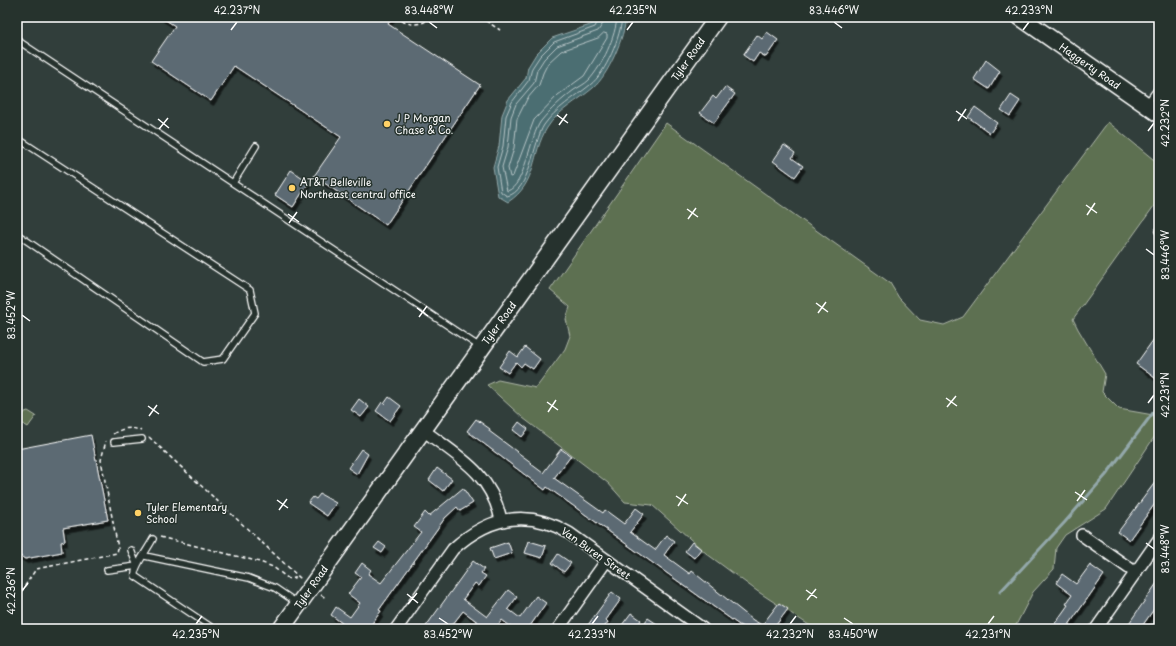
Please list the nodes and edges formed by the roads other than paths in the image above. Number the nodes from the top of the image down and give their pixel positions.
1 (718, 17) edge
2 (1020, 17) edge
3 (17, 40) edge
4 (1159, 87) edge
5 (1145, 105) junction
6 (1159, 114) edge
7 (17, 138) edge
8 (256, 146) dead end
9 (233, 183) junction
10 (17, 234) edge
11 (482, 348) junction
12 (423, 430) junction
13 (142, 439) dead end
14 (114, 442) dead end
15 (501, 520) junction
16 (1082, 535) dead end
17 (156, 538) road end
18 (1159, 539) edge
19 (131, 550) dead end
20 (145, 556) junction
21 (607, 560) junction
22 (137, 566) junction
23 (107, 570) dead end
24 (1136, 573) junction
25 (299, 605) junction
26 (214, 629) edge
27 (281, 629) edge
28 (396, 629) edge
29 (558, 629) edge
30 (703, 629) edge
31 (1096, 629) edge

1 - 11 street, Tyler Road
2 - 5 street, Haggerty Road
3 - 9 lane
4 - 5 lane
5 - 6 street, Haggerty Road
7 - 10 lane
8 - 9 lane
9 - 11 lane
11 - 12 street, Tyler Road
12 - 15 street
12 - 25 street, Tyler Road
13 - 14 lane
15 - 21 street, Van Buren Street
15 - 28 street
16 - 24 street
17 - 20 lane
18 - 24 street
19 - 22 lane
20 - 22 lane
20 - 25 lane
21 - 29 street
21 - 30 street, Van Buren Street
22 - 23 lane
22 - 26 lane
24 - 31 street
25 - 27 street, Tyler Road

